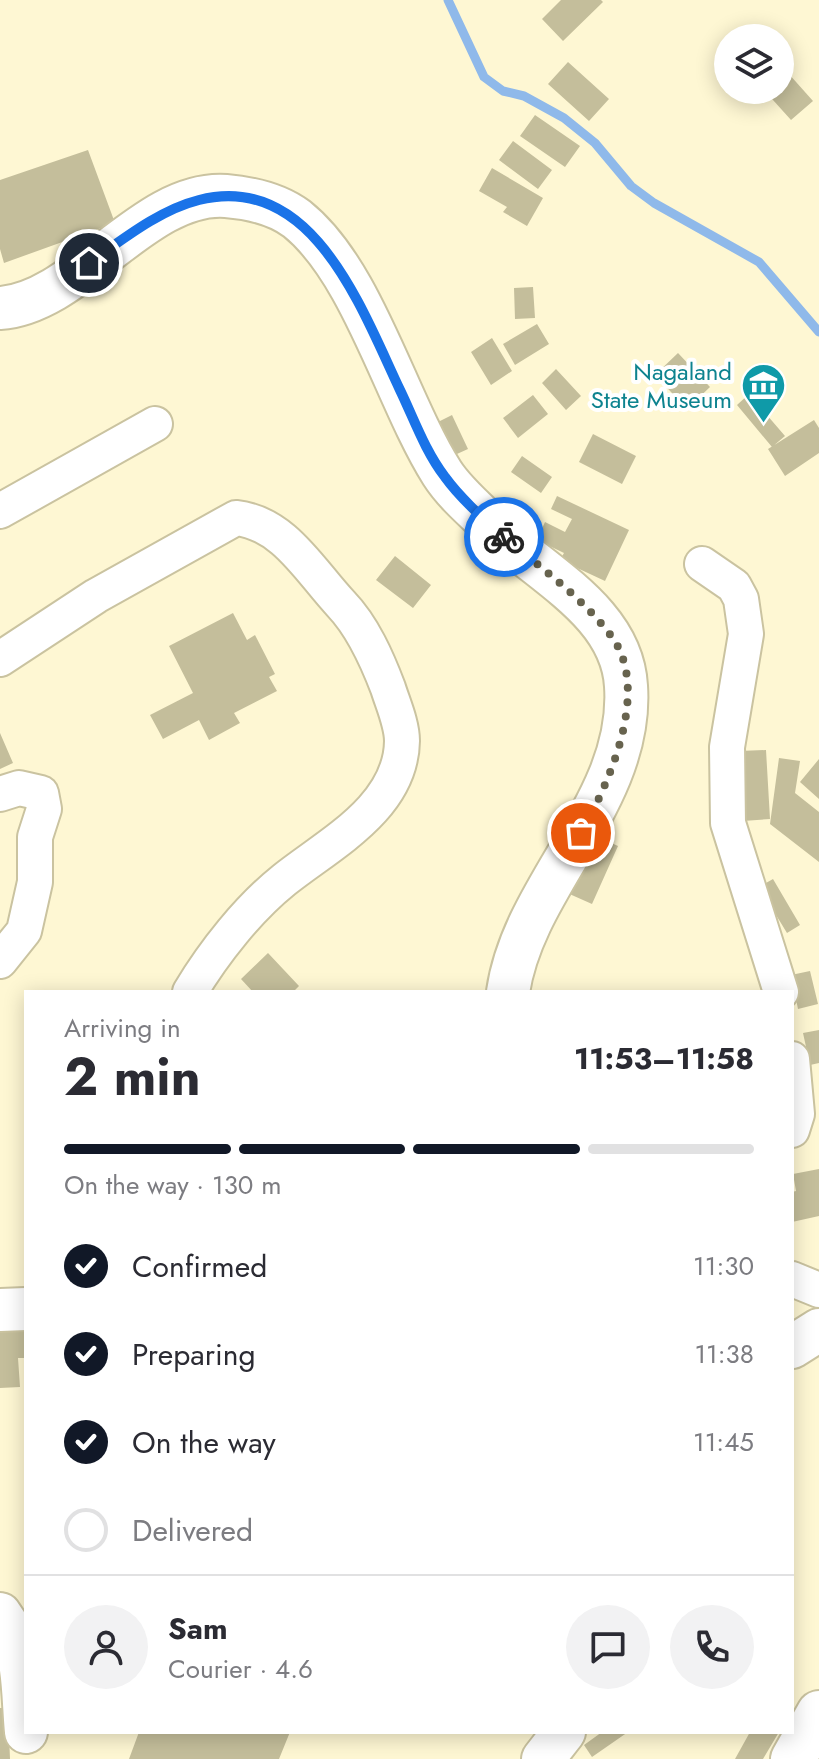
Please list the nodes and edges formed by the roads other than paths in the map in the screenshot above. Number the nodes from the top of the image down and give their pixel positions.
1 (0, 308) edge
2 (155, 424) dead end
3 (0, 511) edge
4 (702, 564) dead end
5 (0, 632) edge
6 (35, 637) junction
7 (0, 659) edge
8 (0, 794) edge
9 (0, 961) edge
10 (191, 990) edge
11 (508, 990) edge
12 (780, 990) edge
13 (794, 1081) edge
14 (794, 1124) edge
15 (794, 1280) edge
16 (819, 1290) edge
17 (24, 1309) edge
18 (0, 1310) edge
19 (794, 1313) edge
20 (819, 1313) edge
21 (819, 1330) edge
22 (794, 1346) edge
23 (0, 1614) edge
24 (24, 1704) edge
25 (819, 1713) edge
26 (26, 1734) edge
27 (562, 1734) edge
28 (29, 1759) edge
29 (543, 1759) edge
30 (793, 1759) edge

1 - 11 street
2 - 3 street
4 - 12 street
5 - 6 street
6 - 7 street
6 - 10 street
8 - 9 street
13 - 14 street
15 - 16 street
17 - 18 street
19 - 20 street
21 - 22 street
23 - 24 street
25 - 30 highway
26 - 28 street
27 - 29 street

